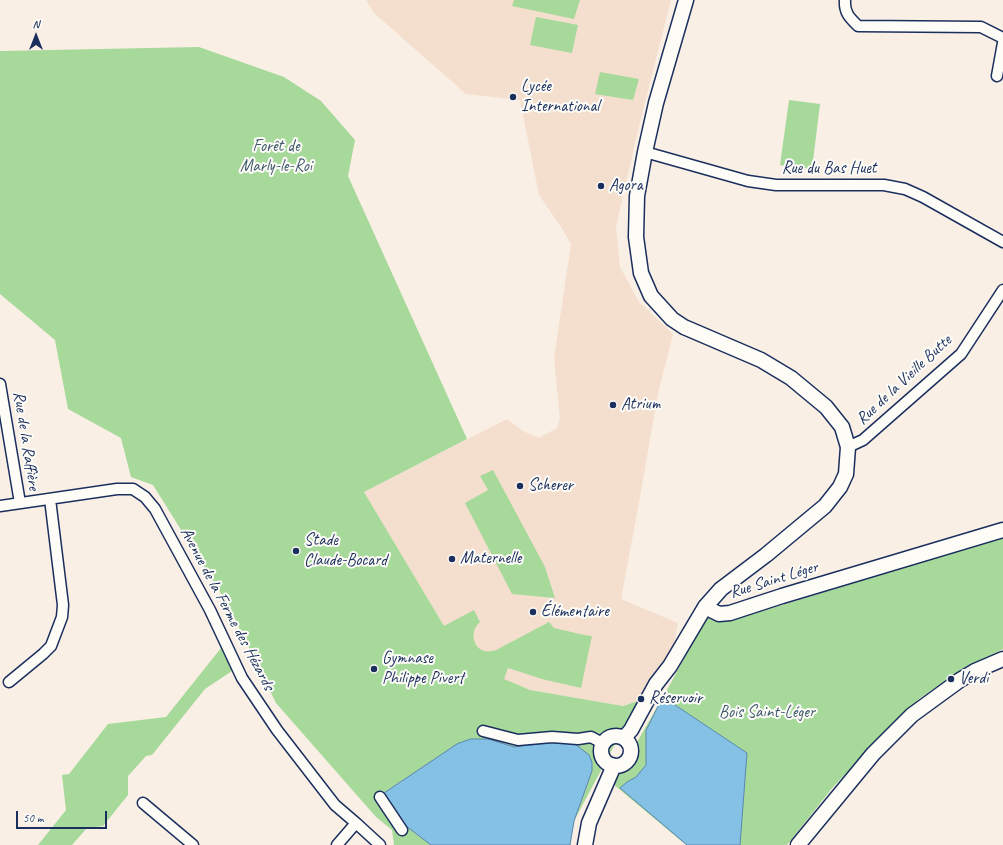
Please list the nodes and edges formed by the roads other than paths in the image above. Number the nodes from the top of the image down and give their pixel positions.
1 (686, 0) edge
2 (845, 0) edge
3 (1003, 38) edge
4 (1003, 43) edge
5 (997, 76) dead end
6 (645, 152) junction
7 (1003, 242) edge
8 (1003, 290) edge
9 (0, 384) edge
10 (848, 447) junction
11 (50, 499) junction
12 (20, 503) junction
13 (0, 506) edge
14 (1003, 530) edge
15 (705, 607) junction
16 (1003, 659) edge
17 (9, 682) dead end
18 (483, 731) dead end
19 (624, 738) junction
20 (604, 744) junction
21 (612, 766) junction
22 (380, 796) dead end
23 (143, 803) dead end
24 (356, 823) junction
25 (402, 830) dead end
26 (193, 845) edge
27 (337, 845) edge
28 (380, 845) edge
29 (585, 845) edge
30 (798, 845) edge

1 - 6 street
2 - 3 street
4 - 5 street
6 - 7 street, Rue du Bas Huet
6 - 10 street
8 - 10 street, Rue de la Vieille Butte
9 - 12 street, Rue de la Raffière
10 - 15 street
11 - 12 street, Avenue de la Ferme des Hézards
11 - 17 street
11 - 24 street, Avenue de la Ferme des Hézards
12 - 13 street, Avenue de la Ferme des Hézards
14 - 15 street, Rue Saint Léger
15 - 19 street
16 - 30 street
18 - 20 street
19 - 20 street
19 - 21 street
20 - 21 street
21 - 29 street
22 - 25 street
23 - 26 street
24 - 27 street
24 - 28 street, Avenue de la Ferme des Hézards

